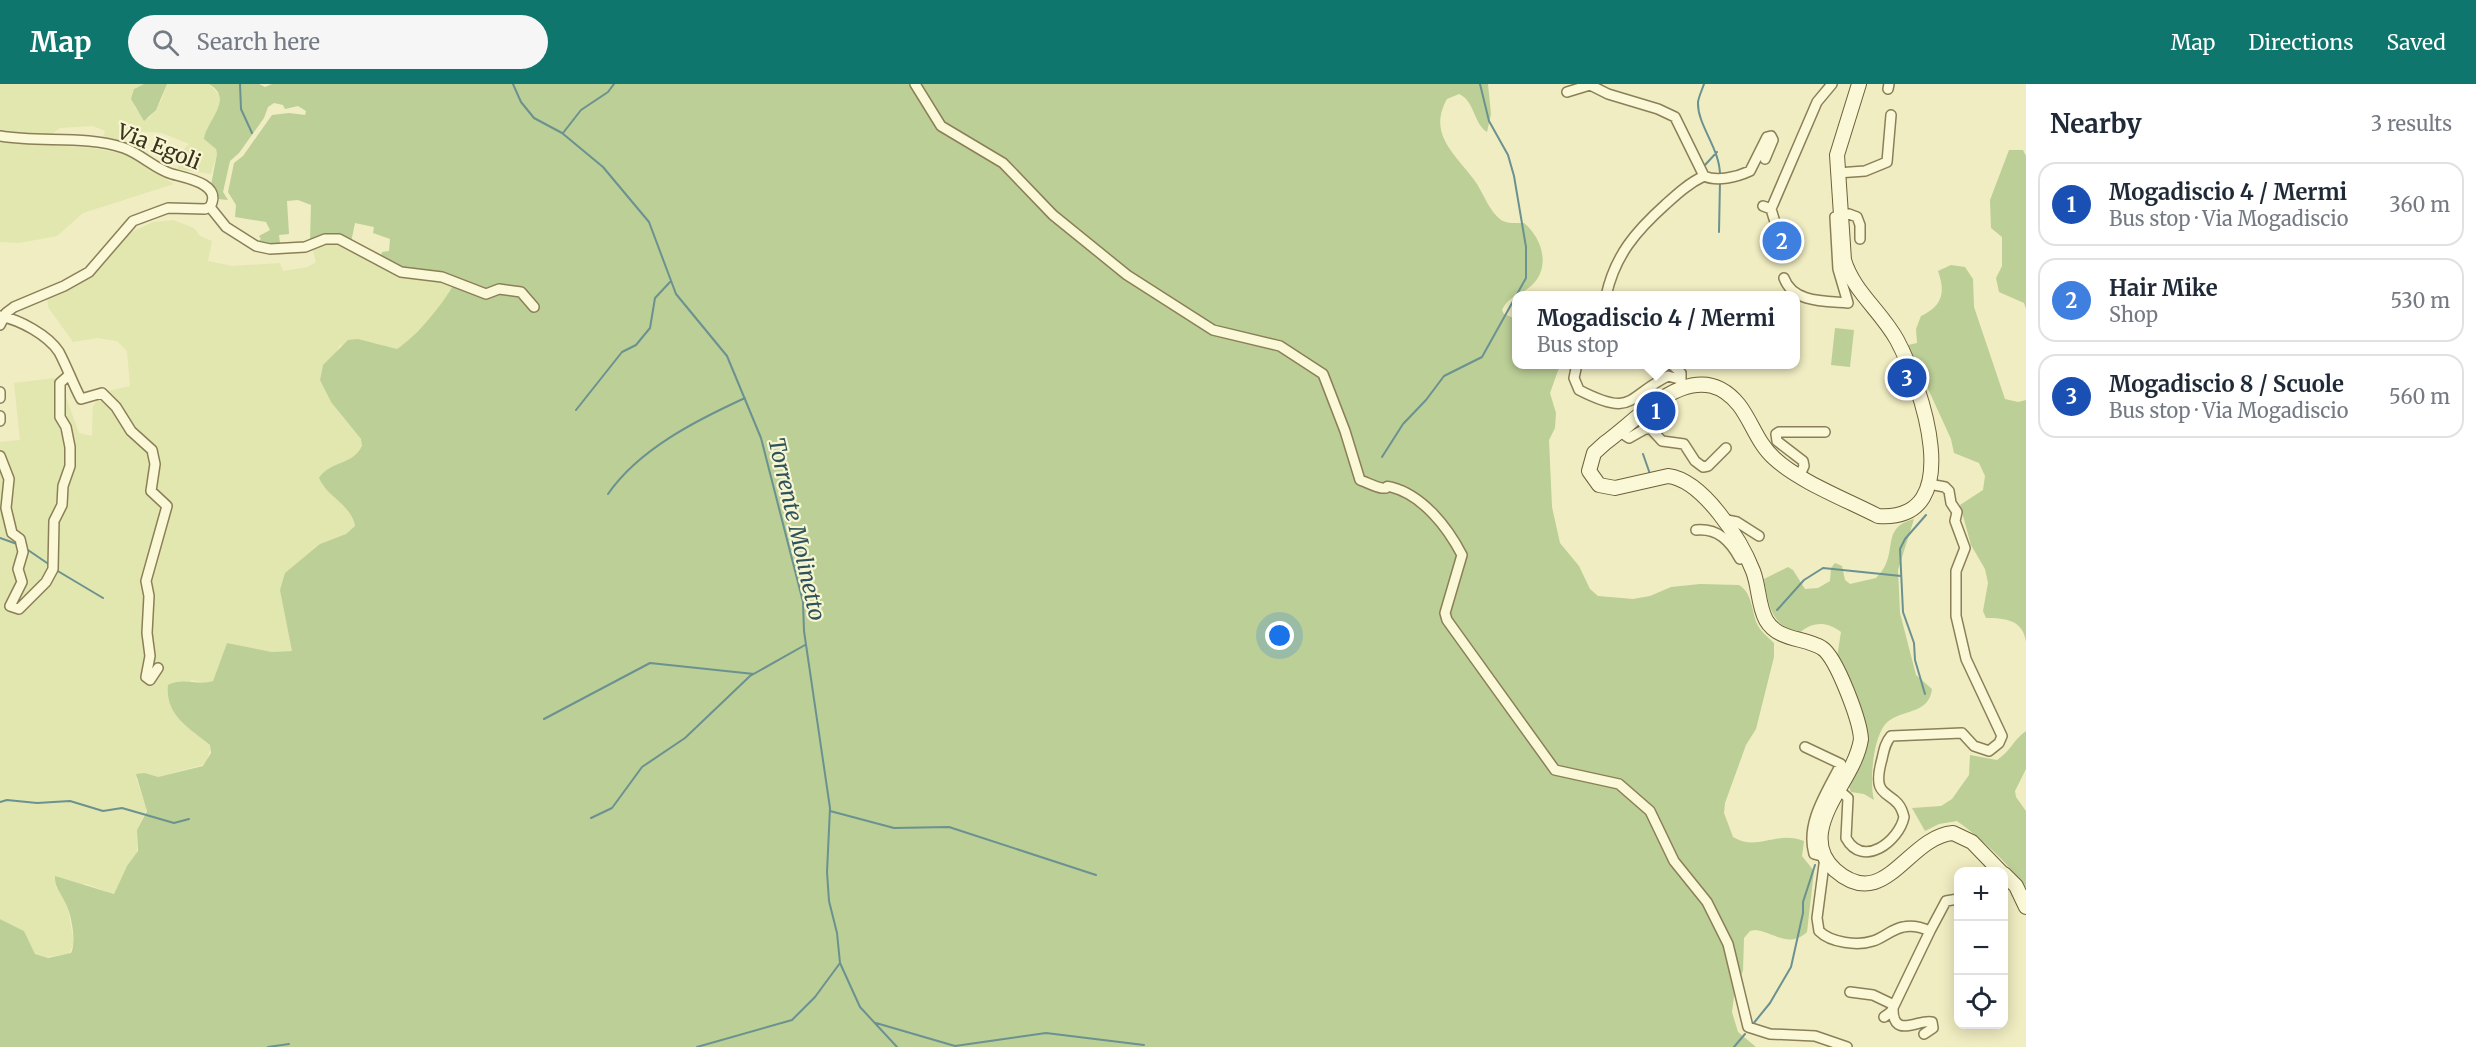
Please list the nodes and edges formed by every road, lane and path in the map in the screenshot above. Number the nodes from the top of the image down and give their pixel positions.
1 (915, 84) edge
2 (1832, 84) edge
3 (1858, 84) edge
4 (1567, 92) dead end
5 (1891, 115) dead end
6 (0, 136) edge
7 (1765, 159) dead end
8 (1837, 173) junction
9 (1706, 178) junction
10 (210, 207) junction
11 (1841, 214) junction
12 (1778, 232) dead end
13 (1860, 239) dead end
14 (1784, 278) dead end
15 (1607, 291) edge
16 (1790, 291) edge
17 (1800, 296) edge
18 (534, 307) dead end
19 (1, 319) edge
20 (1576, 369) edge
21 (1677, 369) edge
22 (69, 375) junction
23 (1681, 385) junction
24 (0, 392) edge
25 (0, 398) edge
26 (1670, 415) dead end
27 (1651, 429) junction
28 (1620, 432) junction
29 (1825, 432) dead end
30 (1726, 448) dead end
31 (0, 456) edge
32 (1800, 476) junction
33 (1929, 484) junction
34 (1722, 519) junction
35 (1696, 530) dead end
36 (1759, 536) dead end
37 (1754, 573) junction
38 (158, 668) dead end
39 (1805, 747) dead end
40 (1839, 790) junction
41 (1825, 857) junction
42 (1997, 867) edge
43 (2008, 878) edge
44 (1954, 900) edge
45 (2026, 907) edge
46 (1930, 931) junction
47 (1850, 992) dead end
48 (1894, 1005) junction
49 (1884, 1017) dead end
50 (1924, 1034) dead end
51 (1847, 1047) edge

1 - 51 street
2 - 12 street
3 - 8 street
4 - 9 street
5 - 8 street
6 - 10 street, Via Egoli
7 - 9 street
8 - 11 street
9 - 15 street
10 - 18 street
10 - 19 street
11 - 13 street
11 - 17 street
11 - 33 street
14 - 16 street
19 - 22 street
20 - 23 street
21 - 23 street
22 - 31 street
22 - 38 street
23 - 28 street
23 - 32 street
24 - 25 street
26 - 27 street
27 - 28 street
27 - 30 street
28 - 34 street
29 - 32 street
32 - 33 street
33 - 40 street
34 - 36 street
34 - 37 street
35 - 37 street
37 - 40 street
39 - 41 street
40 - 41 street
41 - 42 street
41 - 46 street
43 - 45 street
44 - 46 street
46 - 48 street
47 - 48 street
48 - 49 street
48 - 50 street

